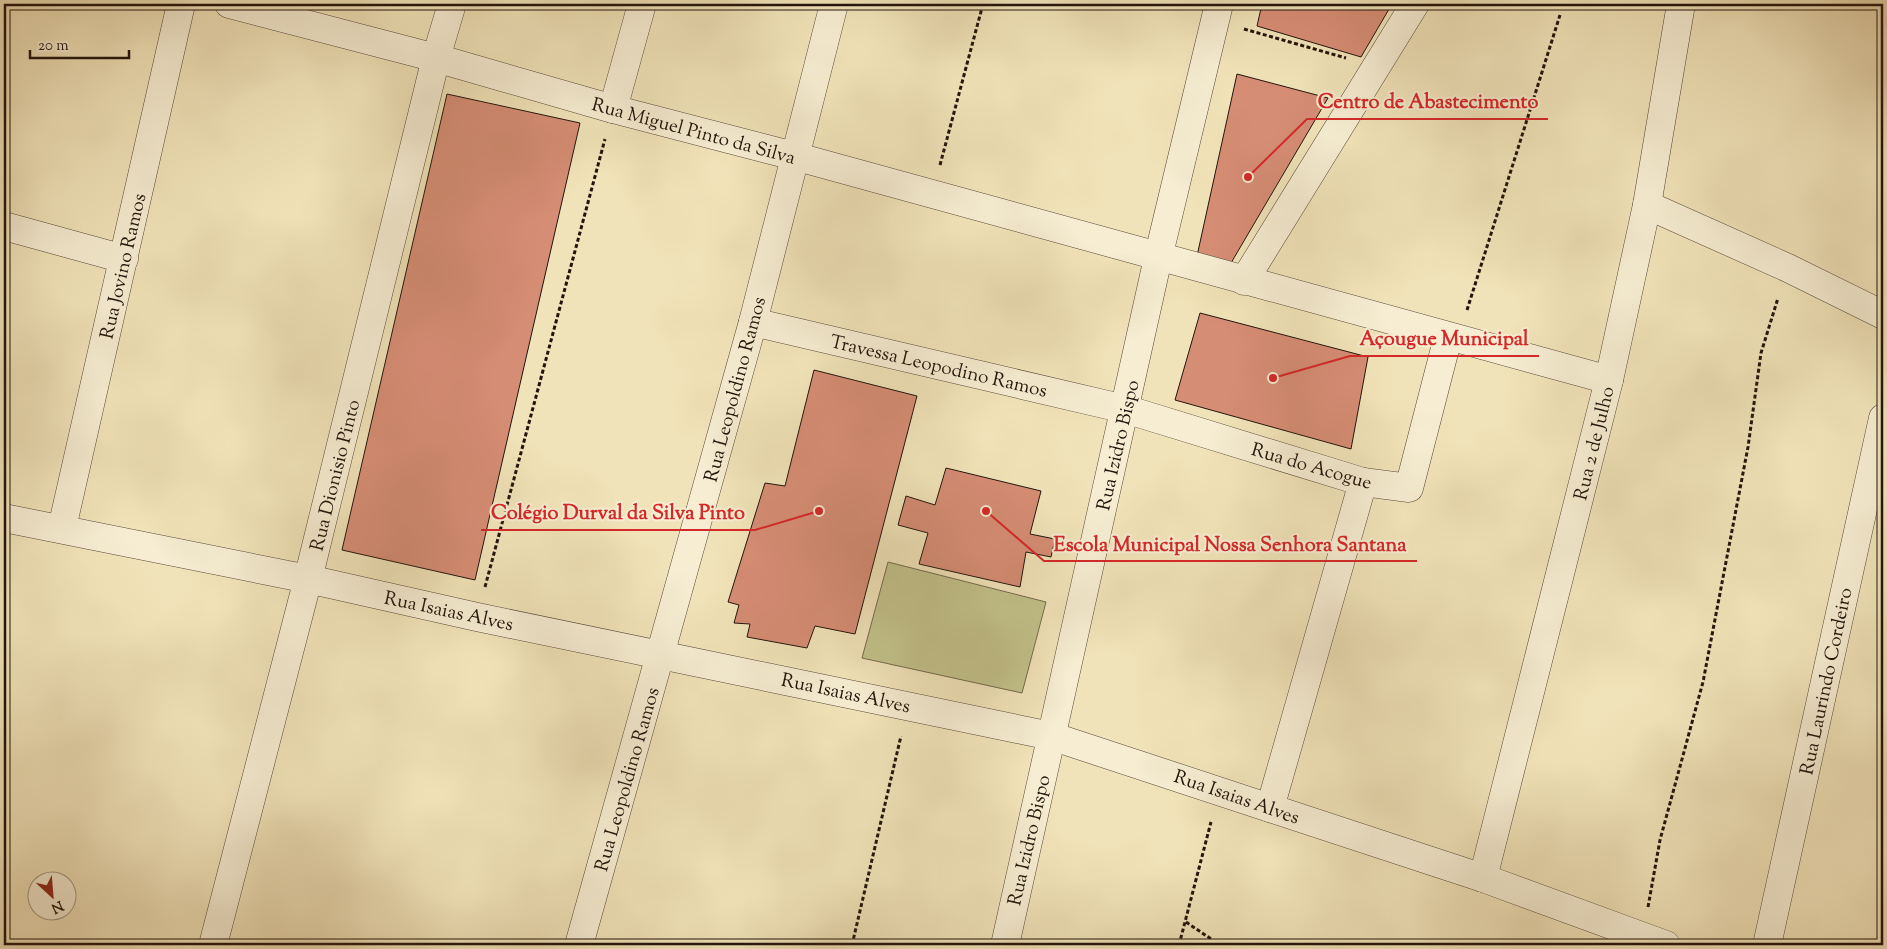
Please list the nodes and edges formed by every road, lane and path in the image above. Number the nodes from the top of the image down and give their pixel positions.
1 (181, 4) edge
2 (230, 4) edge
3 (452, 4) edge
4 (642, 4) edge
5 (834, 4) edge
6 (983, 4) edge
7 (1415, 4) edge
8 (1681, 4) edge
9 (1217, 12) edge
10 (1560, 15) dead end
11 (436, 58) junction
12 (1376, 67) junction
13 (613, 109) junction
14 (794, 156) junction
15 (932, 194) junction
16 (1647, 205) junction
17 (4, 226) edge
18 (1158, 258) junction
19 (124, 259) junction
20 (1788, 268) junction
21 (1244, 280) junction
22 (1883, 315) edge
23 (753, 322) junction
24 (1453, 338) junction
25 (1609, 380) junction
26 (1125, 409) junction
27 (1883, 418) edge
28 (1363, 482) junction
29 (4, 518) edge
30 (62, 528) junction
31 (308, 579) junction
32 (477, 617) junction
33 (662, 654) junction
34 (908, 705) junction
35 (1052, 736) junction
36 (1219, 790) junction
37 (1270, 808) junction
38 (1483, 878) junction
39 (1186, 922) junction
40 (1655, 941) edge
41 (213, 945) edge
42 (579, 945) edge
43 (852, 945) edge
44 (1005, 945) edge
45 (1179, 945) edge
46 (1220, 945) edge
47 (1767, 945) edge

1 - 19 street, Rua Jovino Ramos
2 - 11 street, Rua Miguel Pinto da Silva
3 - 11 street, Rua Dionisio Pinto
4 - 13 street
5 - 14 street, Rua Leopoldino Ramos
6 - 15 path
7 - 12 street
8 - 16 street, Rua 2 de Julho
9 - 12 path
9 - 18 street, Rua Izidro Bispo
10 - 24 path
11 - 13 street, Rua Miguel Pinto da Silva
11 - 31 street, Rua Dionisio Pinto
12 - 21 street
13 - 14 street, Rua Miguel Pinto da Silva
13 - 32 path
14 - 15 street, Rua Miguel Pinto da Silva
14 - 23 street, Rua Leopoldino Ramos
15 - 18 street, Rua Miguel Pinto da Silva
16 - 20 street
16 - 25 street, Rua 2 de Julho
17 - 19 street
18 - 21 street
18 - 26 street, Rua Izidro Bispo
19 - 30 street, Rua Jovino Ramos
20 - 22 street
20 - 40 path
21 - 24 street
23 - 26 street, Travessa Leopodino Ramos
23 - 33 street, Rua Leopoldino Ramos
24 - 25 street
24 - 28 street, Rua do Acogue
25 - 38 street, Rua 2 de Julho
26 - 28 street, Rua do Acogue
26 - 35 street, Rua Izidro Bispo
27 - 47 street, Rua Laurindo Cordeiro
28 - 37 street
29 - 30 street, Rua Isaias Alves
30 - 31 street, Rua Isaias Alves
31 - 32 street, Rua Isaias Alves
31 - 41 street, Rua Dionisio Pinto
32 - 33 street, Rua Isaias Alves
33 - 34 street, Rua Isaias Alves
33 - 42 street, Rua Leopoldino Ramos
34 - 35 street, Rua Isaias Alves
34 - 43 path
35 - 36 street, Rua Isaias Alves
35 - 44 street, Rua Izidro Bispo
36 - 37 street, Rua Isaias Alves
36 - 39 path
37 - 38 street, Rua Isaias Alves
38 - 40 street, Rua Isaias Alves
39 - 45 path
39 - 46 path

